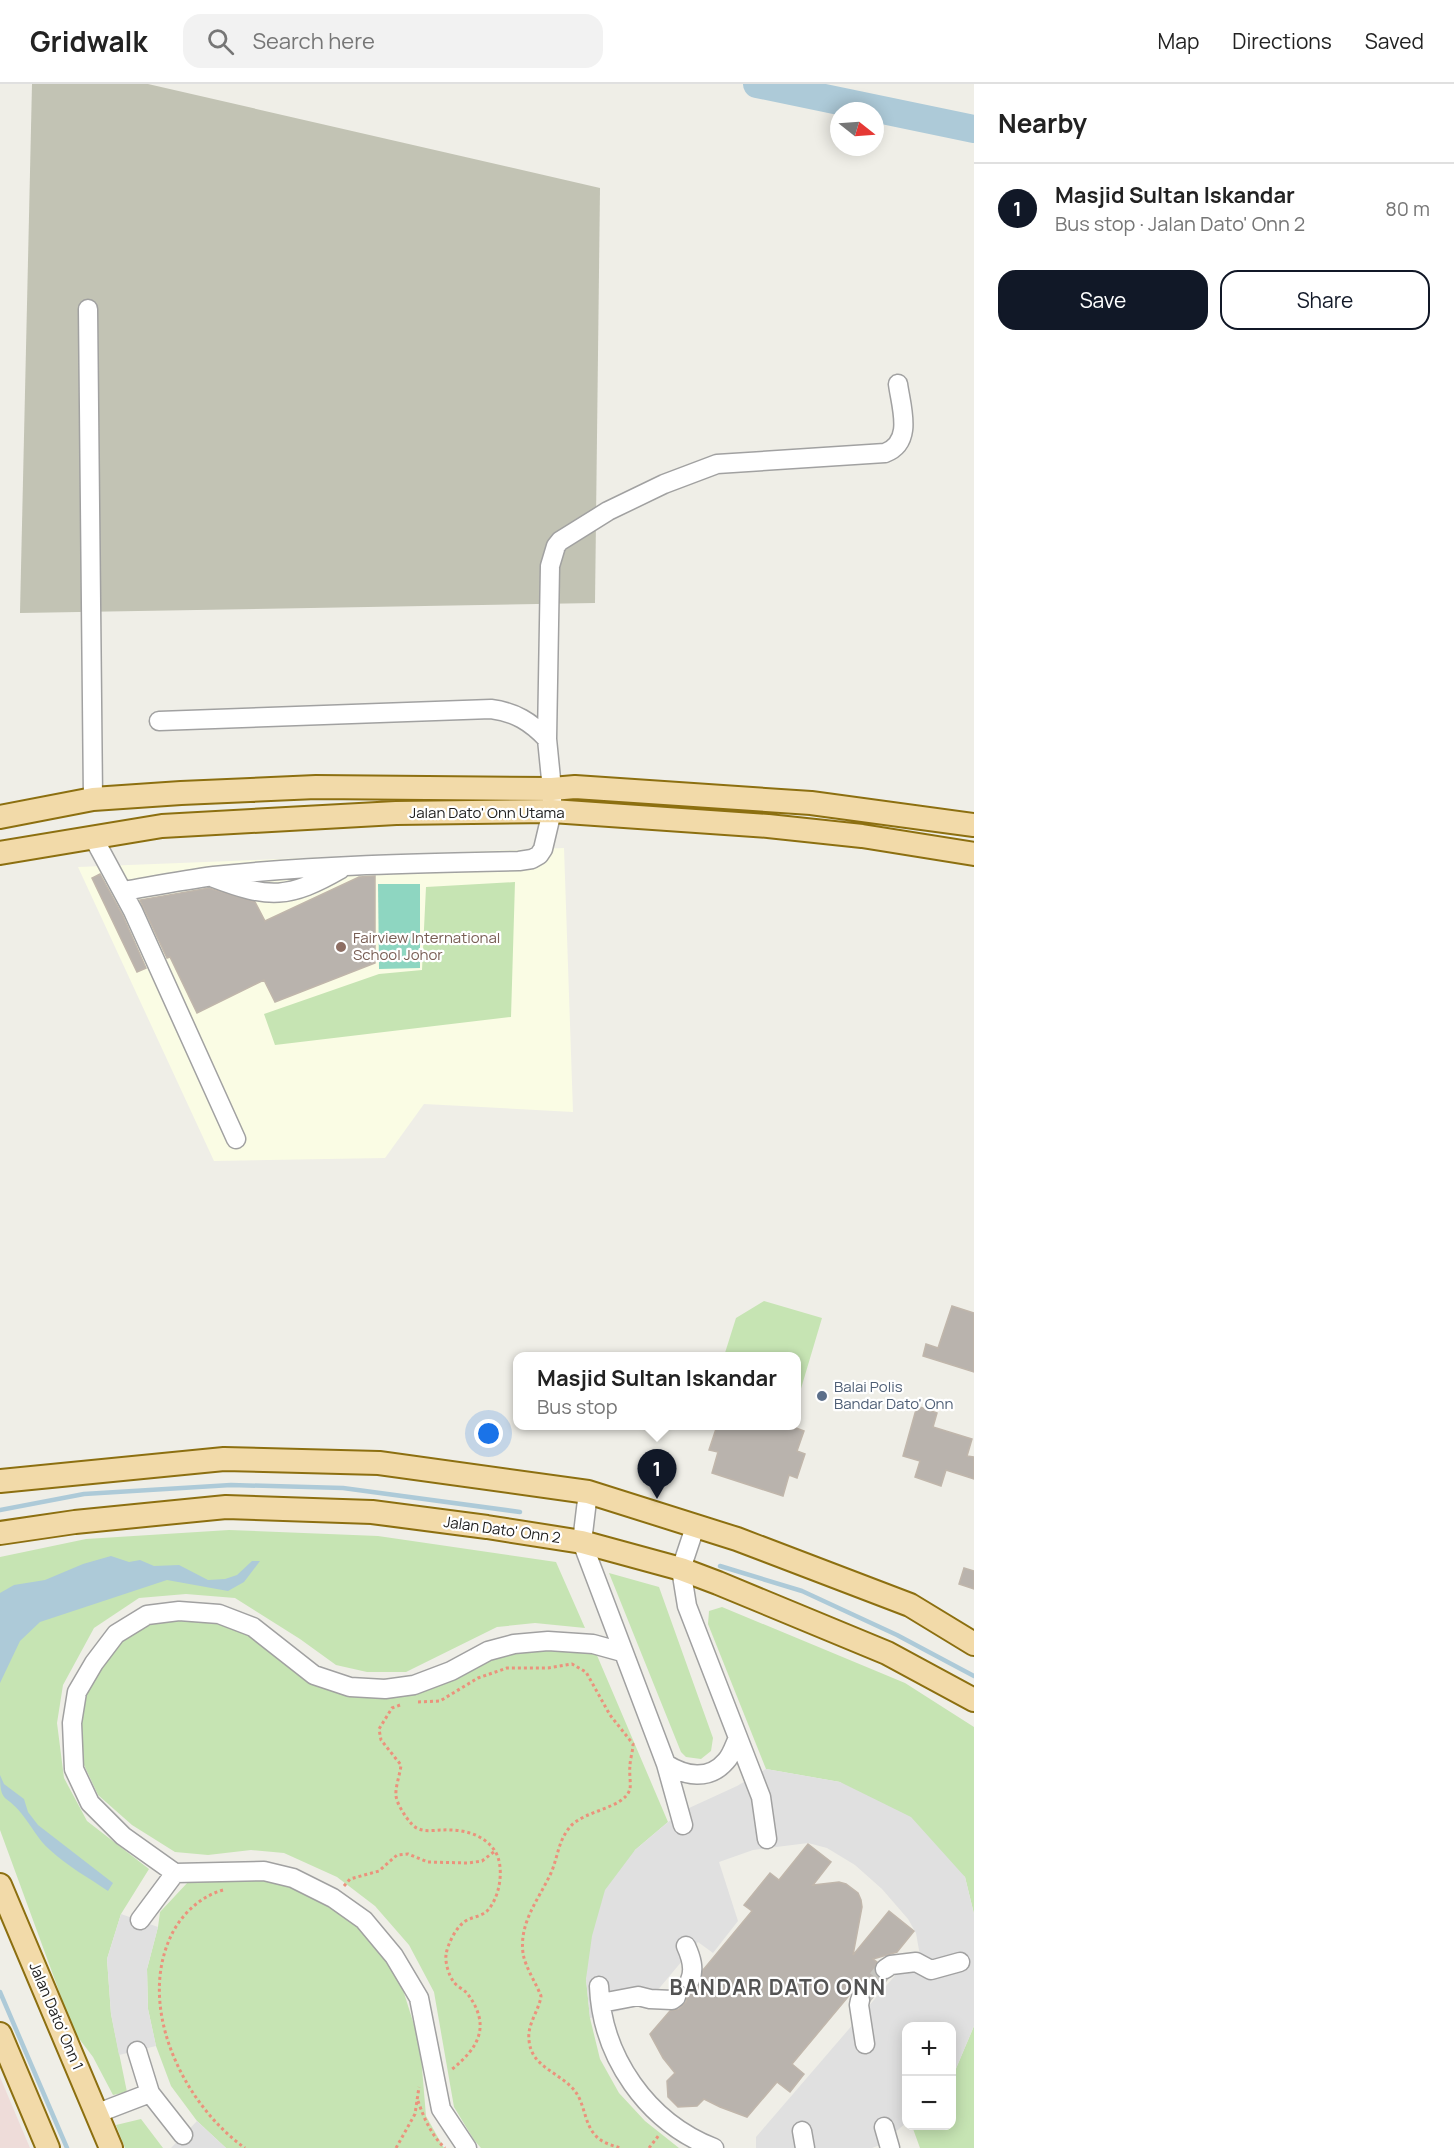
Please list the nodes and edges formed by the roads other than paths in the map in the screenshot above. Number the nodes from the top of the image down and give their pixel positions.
1 (87, 309) dead end
2 (898, 384) dead end
3 (159, 721) dead end
4 (547, 739) junction
5 (159, 795) junction
6 (93, 799) junction
7 (552, 800) junction
8 (0, 817) edge
9 (974, 825) edge
10 (162, 826) junction
11 (93, 837) junction
12 (0, 853) edge
13 (974, 854) edge
14 (124, 891) junction
15 (236, 1139) dead end
16 (0, 1481) edge
17 (588, 1492) junction
18 (695, 1527) junction
19 (0, 1533) edge
20 (582, 1542) junction
21 (681, 1569) junction
22 (974, 1644) edge
23 (622, 1652) junction
24 (974, 1700) edge
25 (737, 1740) junction
26 (666, 1764) junction
27 (682, 1825) dead end
28 (767, 1839) dead end
29 (175, 1873) junction
30 (0, 1885) edge
31 (140, 1920) dead end
32 (686, 1946) dead end
33 (960, 1962) dead end
34 (885, 1969) tunnel mouth
35 (690, 1980) dead end
36 (676, 1996) dead end
37 (860, 2000) tunnel mouth
38 (0, 2034) edge
39 (865, 2044) dead end
40 (136, 2051) dead end
41 (150, 2093) junction
42 (98, 2114) junction
43 (884, 2127) dead end
44 (183, 2135) dead end
45 (48, 2148) edge
46 (111, 2148) edge
47 (467, 2148) edge
48 (714, 2148) edge
49 (890, 2148) edge

1 - 6 lane
2 - 4 lane
3 - 4 lane
4 - 7 lane
5 - 6 main road, Jalan Dato' Onn Utama
5 - 7 main road, Jalan Dato' Onn Utama
5 - 10 main road
6 - 8 main road, Jalan Dato' Onn Utama
7 - 9 main road, Jalan Dato' Onn Utama
7 - 10 main road, Jalan Dato' Onn Utama
7 - 13 main road, Jalan Dato' Onn Utama
7 - 14 lane
10 - 11 main road, Jalan Dato' Onn Utama
11 - 12 main road, Jalan Dato' Onn Utama
11 - 14 lane
14 - 15 lane
16 - 17 main road
17 - 18 main road
17 - 20 lane
18 - 21 lane
18 - 22 main road
19 - 20 main road, Jalan Dato' Onn 2
20 - 21 main road, Jalan Dato' Onn 2
20 - 23 lane
21 - 24 main road, Jalan Dato' Onn 2
21 - 25 lane
23 - 26 lane
23 - 29 lane
25 - 26 lane
25 - 28 lane
26 - 27 lane
29 - 31 lane
29 - 47 lane
30 - 42 main road, Jalan Dato' Onn 1
32 - 35 lane
33 - 34 lane
36 - 48 lane
37 - 39 lane
38 - 45 main road
40 - 41 lane
41 - 42 lane
41 - 44 lane
42 - 46 main road, Jalan Dato' Onn 1
43 - 49 lane

